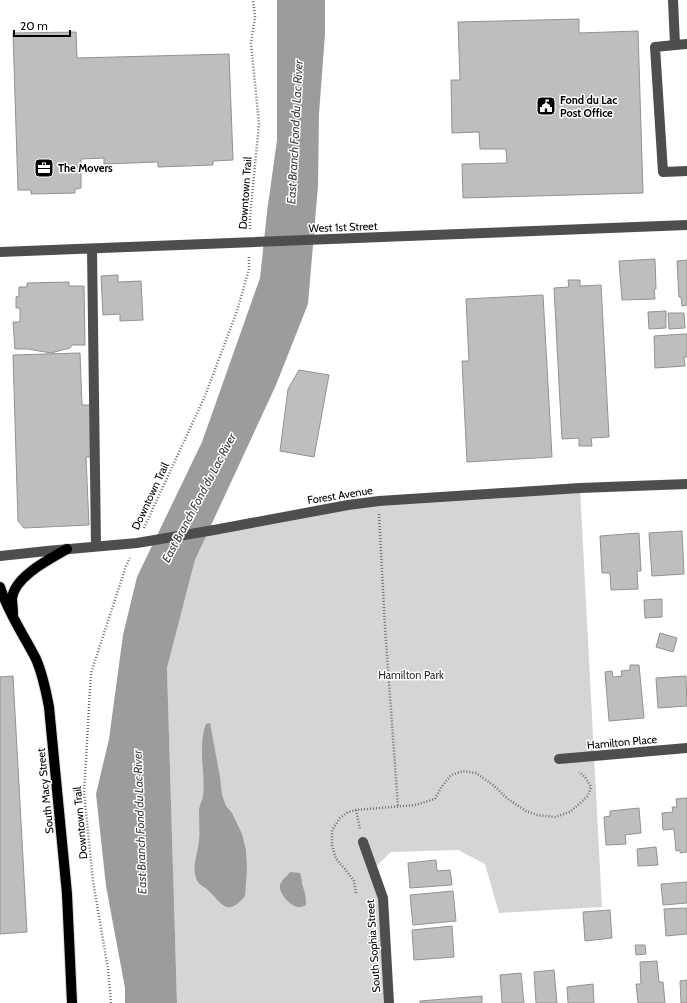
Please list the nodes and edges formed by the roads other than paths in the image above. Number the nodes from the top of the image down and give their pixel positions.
1 (673, 0) edge
2 (687, 44) edge
3 (675, 45) junction
4 (687, 171) edge
5 (687, 225) edge
6 (92, 249) junction
7 (0, 252) edge
8 (687, 484) edge
9 (96, 546) junction
10 (67, 549) junction
11 (0, 556) edge
12 (0, 587) edge
13 (14, 620) junction
14 (687, 748) edge
15 (559, 759) road end
16 (363, 842) road end
17 (72, 1003) edge
18 (388, 1003) edge

1 - 3 street
2 - 3 street
3 - 4 street
5 - 6 street, West 1st Street
6 - 7 street, West 1st Street
6 - 9 street
8 - 9 street, Forest Avenue
9 - 10 street, Forest Avenue
10 - 11 street, Forest Avenue
10 - 13 main road
12 - 13 main road, South Macy Street
13 - 17 main road, South Macy Street
14 - 15 street, Hamilton Place
16 - 18 street, South Sophia Street

